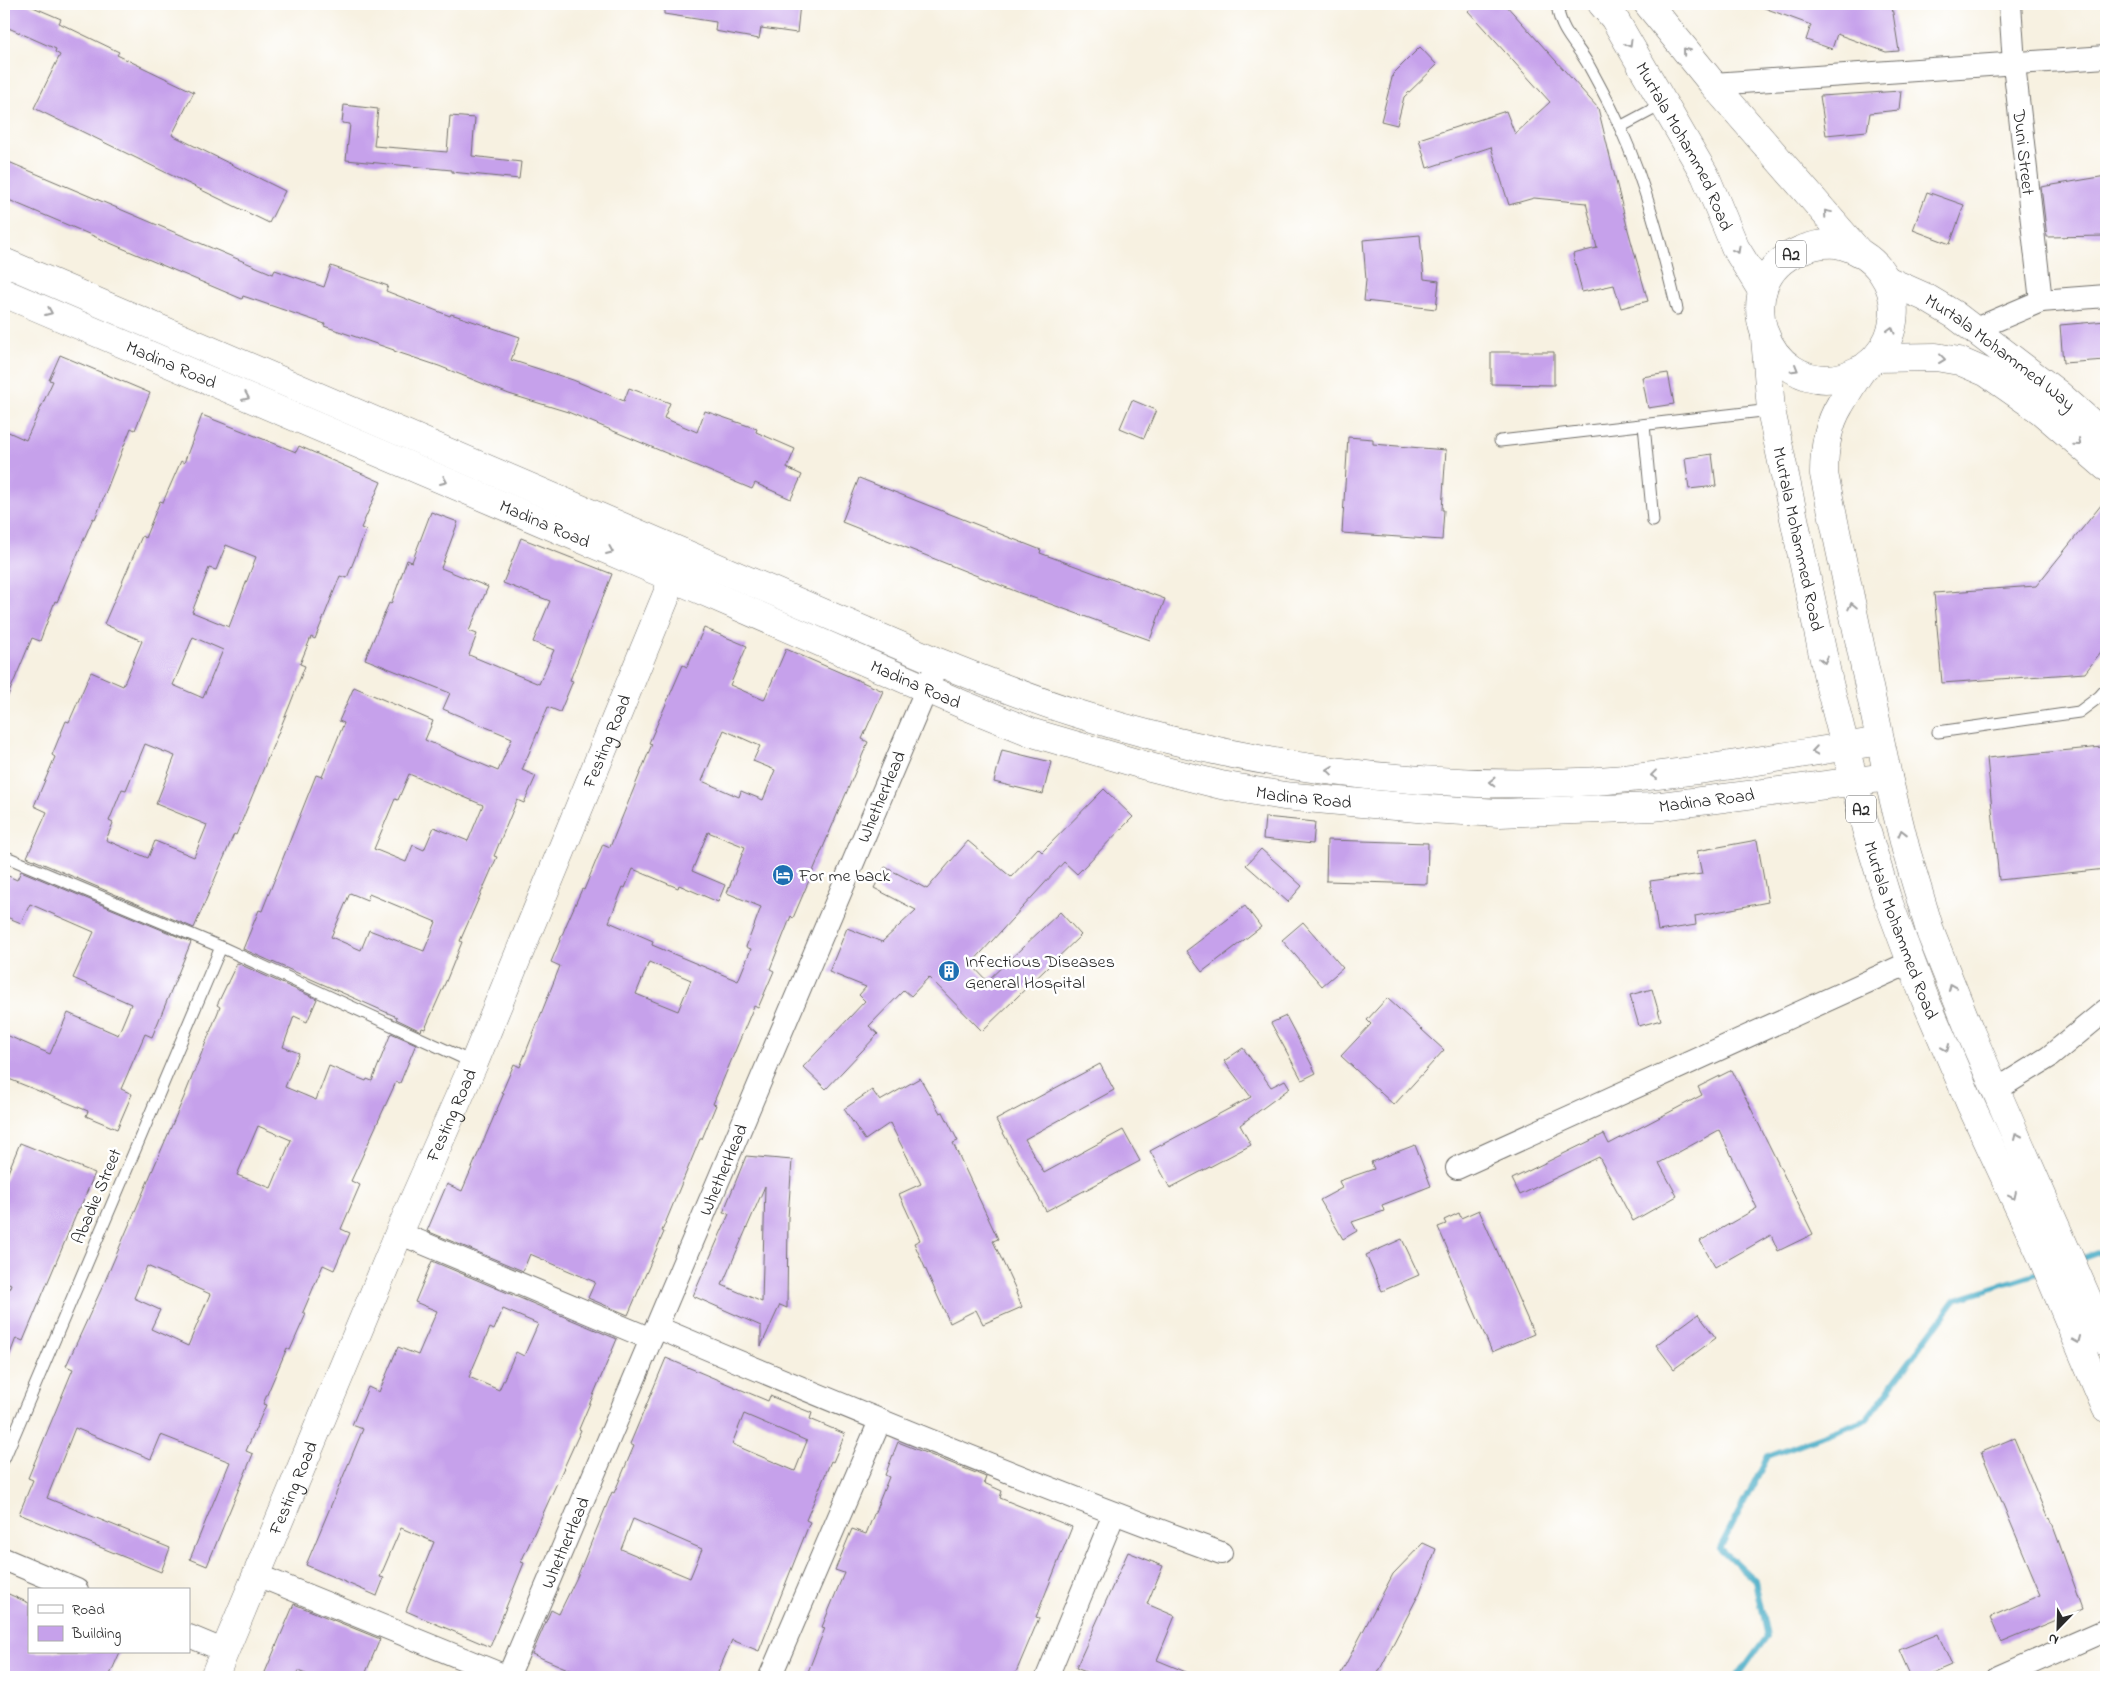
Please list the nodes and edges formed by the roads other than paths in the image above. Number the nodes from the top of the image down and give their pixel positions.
1 (1563, 4) edge
2 (1602, 4) edge
3 (1648, 4) edge
4 (2010, 4) edge
5 (2106, 57) edge
6 (2014, 64) junction
7 (1713, 84) junction
8 (1664, 103) junction
9 (1620, 127) junction
10 (1858, 251) junction
11 (4, 262) edge
12 (1887, 280) junction
13 (1762, 291) junction
14 (4, 293) edge
15 (2106, 296) edge
16 (2041, 301) junction
17 (1677, 309) dead end
18 (1973, 330) junction
19 (1765, 337) junction
20 (1869, 363) junction
21 (1771, 410) junction
22 (1644, 425) junction
23 (2106, 436) edge
24 (1500, 441) dead end
25 (428, 445) junction
26 (2106, 467) edge
27 (418, 470) junction
28 (1653, 520) dead end
29 (684, 552) junction
30 (673, 578) junction
31 (938, 662) junction
32 (927, 688) junction
33 (2106, 689) edge
34 (1938, 732) dead end
35 (1880, 742) junction
36 (1845, 747) junction
37 (1888, 777) junction
38 (1854, 781) junction
39 (4, 856) edge
40 (221, 947) junction
41 (1911, 962) junction
42 (2106, 1010) edge
43 (474, 1062) junction
44 (1996, 1090) junction
45 (1457, 1168) dead end
46 (400, 1233) junction
47 (654, 1333) junction
48 (2106, 1341) edge
49 (2106, 1408) edge
50 (880, 1421) junction
51 (4, 1459) edge
52 (1114, 1514) junction
53 (1221, 1553) dead end
54 (4, 1559) edge
55 (257, 1575) junction
56 (73, 1588) edge
57 (2106, 1630) edge
58 (190, 1636) edge
59 (225, 1651) junction
60 (214, 1677) edge
61 (508, 1677) edge
62 (770, 1677) edge
63 (1047, 1677) edge
64 (1999, 1677) edge

1 - 9 lane
2 -> 8 main road, Murtala Mohammed Road / A2
7 -> 3 main road, A2
4 - 6 street, Duni Street
5 - 6 street
6 - 7 street
6 - 16 street, Duni Street
10 -> 7 main road, A2
8 - 9 lane
8 -> 13 main road, Murtala Mohammed Road / A2
9 - 17 lane
10 - 12 main road, A2
10 - 13 main road, A2
11 - 25 main road, Madina Road
12 - 18 main road, Murtala Mohammed Way
20 -> 12 main road, A2
13 - 19 main road, A2
14 -> 27 main road, Madina Road
15 - 16 street
16 - 18 street
18 - 23 main road, Murtala Mohammed Way
19 -> 20 main road, A2
19 - 21 main road, Murtala Mohammed Road / A2
20 -> 26 main road, Murtala Mohammed Way
35 -> 20 main road, Murtala Mohammed Road / A2
21 - 22 lane
21 -> 36 main road, Murtala Mohammed Road / A2
22 - 24 lane
22 - 28 lane
25 - 27 street
25 - 29 main road, Madina Road
27 -> 30 main road, Madina Road
29 - 30 main road, Festing Road
29 - 31 main road, Madina Road
30 - 32 main road, Madina Road
30 - 43 main road, Festing Road
31 - 32 street, WhetherHead
36 -> 31 main road, Madina Road
32 - 38 main road, Madina Road
32 - 47 street, WhetherHead
33 - 34 lane
35 - 36 main road, Madina Road
35 - 37 main road, Murtala Mohammed Road / A2
36 - 38 main road, Murtala Mohammed Road / A2
37 - 38 main road, Madina Road
44 -> 37 main road, Murtala Mohammed Road / A2
38 - 41 main road, Murtala Mohammed Road / A2
39 - 40 lane
40 - 43 lane
40 - 51 lane, Abadie Street
41 - 45 street
41 -> 49 main road, Murtala Mohammed Road / A2
42 - 44 street
43 - 46 main road, Festing Road
48 -> 44 main road, Murtala Mohammed Road / A2
46 - 47 street
46 - 55 main road, Festing Road
47 - 50 street
47 - 61 street, WhetherHead
50 - 52 street
50 - 62 street
52 - 53 street
52 - 63 street
54 - 56 street
55 - 59 main road, Festing Road
55 - 61 street
57 - 64 street
58 - 59 street
59 - 60 main road, Festing Road

